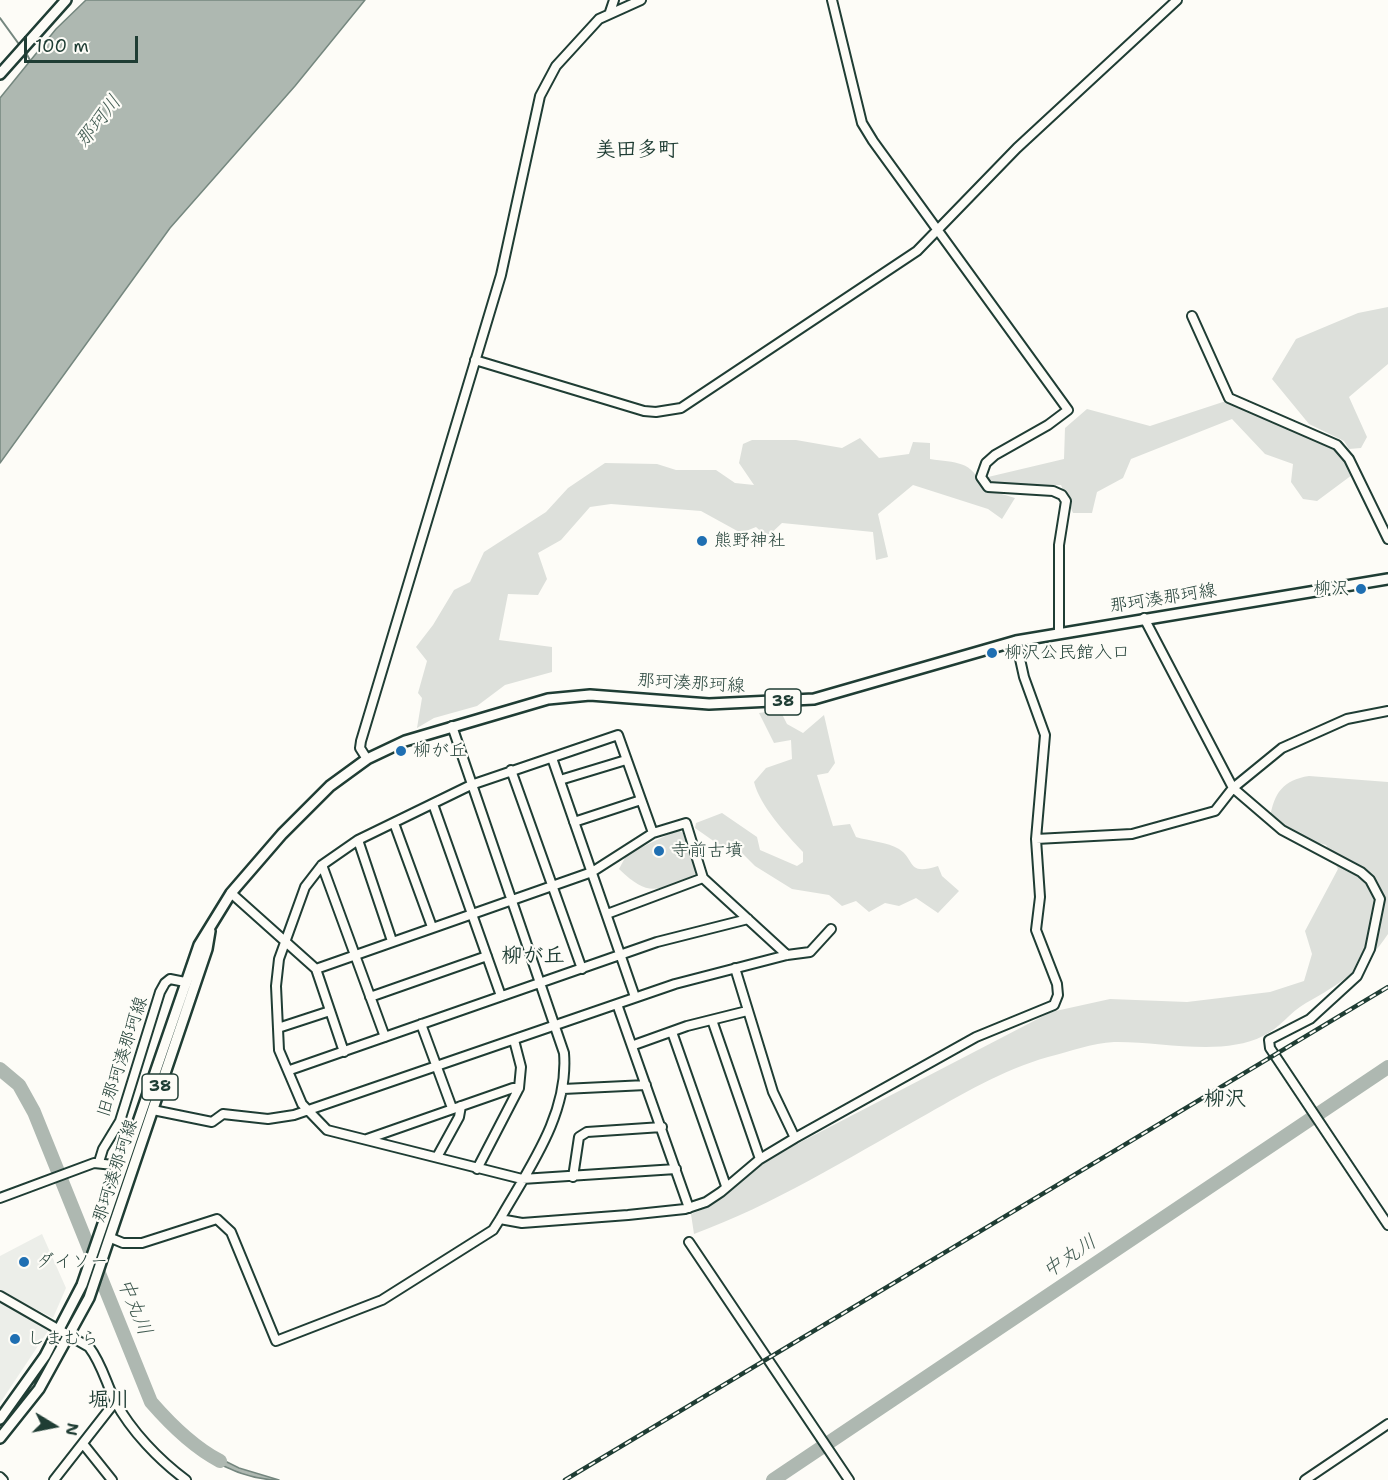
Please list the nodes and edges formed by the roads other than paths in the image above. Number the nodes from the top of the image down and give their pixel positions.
1 (66, 0) edge
2 (614, 0) edge
3 (641, 0) edge
4 (832, 0) edge
5 (1177, 0) edge
6 (610, 12) junction
7 (0, 74) edge
8 (939, 231) junction
9 (1192, 316) dead end
10 (475, 360) junction
11 (1388, 539) edge
12 (1388, 579) edge
13 (1144, 618) junction
14 (1059, 634) junction
15 (1016, 641) junction
16 (1388, 711) edge
17 (452, 726) junction
18 (552, 758) junction
19 (367, 759) junction
20 (626, 760) junction
21 (512, 770) junction
22 (560, 780) junction
23 (471, 785) junction
24 (1233, 788) junction
25 (641, 800) junction
26 (433, 804) junction
27 (574, 822) junction
28 (394, 823) junction
29 (653, 833) junction
30 (1036, 839) junction
31 (358, 840) junction
32 (321, 865) junction
33 (592, 872) junction
34 (703, 878) junction
35 (553, 886) junction
36 (231, 893) junction
37 (510, 900) junction
38 (472, 914) junction
39 (607, 914) junction
40 (748, 919) junction
41 (432, 927) junction
42 (210, 928) junction
43 (831, 929) dead end
44 (392, 941) junction
45 (284, 942) junction
46 (354, 955) junction
47 (787, 955) junction
48 (487, 956) junction
49 (621, 956) junction
50 (735, 968) junction
51 (316, 969) junction
52 (582, 969) junction
53 (185, 982) junction
54 (541, 982) junction
55 (501, 996) junction
56 (370, 997) junction
57 (635, 997) junction
58 (617, 1004) junction
59 (330, 1011) junction
60 (747, 1011) junction
61 (712, 1020) junction
62 (422, 1024) junction
63 (555, 1025) junction
64 (278, 1028) junction
65 (672, 1032) junction
66 (385, 1037) junction
67 (514, 1040) junction
68 (634, 1045) junction
69 (344, 1052) junction
70 (437, 1067) junction
71 (290, 1071) junction
72 (646, 1084) junction
73 (519, 1088) junction
74 (563, 1089) junction
75 (461, 1106) junction
76 (452, 1108) junction
77 (153, 1110) junction
78 (309, 1111) junction
79 (662, 1128) junction
80 (795, 1138) junction
81 (366, 1139) junction
82 (436, 1157) junction
83 (760, 1159) junction
84 (99, 1162) junction
85 (123, 1166) junction
86 (477, 1169) junction
87 (676, 1169) junction
88 (573, 1177) junction
89 (522, 1179) junction
90 (726, 1186) junction
91 (0, 1198) edge
92 (689, 1208) junction
93 (500, 1220) junction
94 (1388, 1225) edge
95 (110, 1242) junction
96 (689, 1242) dead end
97 (0, 1296) edge
98 (60, 1329) junction
99 (70, 1335) junction
100 (115, 1402) junction
101 (0, 1419) edge
102 (1388, 1424) edge
103 (0, 1438) edge
104 (84, 1445) junction
105 (54, 1480) edge
106 (112, 1480) edge
107 (186, 1480) edge
108 (849, 1480) edge
109 (1305, 1480) edge

1 - 7 main road
2 - 6 street
3 - 6 street
4 - 8 street
5 - 8 street
6 - 10 street
8 - 10 street
8 - 14 street
9 - 11 street
10 - 19 street
12 - 13 main road, 那珂湊那珂線 / 38
13 - 14 main road, 那珂湊那珂線 / 38
13 - 24 street
14 - 15 main road, 那珂湊那珂線 / 38
15 - 17 main road, 那珂湊那珂線 / 38
15 - 30 street
16 - 24 street
17 - 19 main road, 那珂湊那珂線 / 38
17 - 23 street
18 - 20 street
18 - 21 street
18 - 22 street
19 - 36 main road, 那珂湊那珂線 / 38
20 - 22 street
20 - 25 street
21 - 23 street
21 - 35 street
22 - 27 street
23 - 26 street
23 - 37 street
24 - 30 street
24 - 94 street
25 - 27 street
25 - 29 street
26 - 28 street
26 - 38 street
27 - 33 street
28 - 31 street
28 - 41 street
29 - 33 street
29 - 34 street
30 - 80 street
31 - 32 street
31 - 44 street
32 - 45 street
32 - 46 street
33 - 35 street
33 - 39 street
34 - 39 street
34 - 40 street
35 - 37 street
35 - 52 street
36 - 42 main road, 那珂湊那珂線 / 38
36 - 45 street
37 - 38 street
37 - 54 street
38 - 41 street
38 - 48 street
39 - 49 street
40 - 47 street
40 - 49 street
41 - 44 street
42 - 53 main road, 那珂湊那珂線 / 38
42 - 77 main road, 那珂湊那珂線 / 38
43 - 47 street
44 - 46 street
45 - 51 street
45 - 64 street
46 - 51 street
46 - 56 street
47 - 50 street
48 - 55 street
48 - 56 street
49 - 52 street
49 - 57 street
50 - 57 street
50 - 60 street
51 - 59 street
52 - 54 street
53 - 84 street, 旧那珂湊那珂線
53 - 85 main road, 那珂湊那珂線 / 38
54 - 55 street
54 - 63 street
55 - 62 street
56 - 66 street
57 - 58 street
58 - 63 street
58 - 68 street
59 - 64 street
59 - 69 street
60 - 61 street
60 - 80 street
61 - 65 street
61 - 83 street
62 - 66 street
62 - 70 street
63 - 67 street
63 - 74 street
64 - 71 street
65 - 68 street
65 - 90 street
66 - 69 street
67 - 70 street
67 - 73 street
68 - 72 street
69 - 71 street
70 - 76 street
70 - 78 street
71 - 78 street
72 - 74 street
72 - 79 street
73 - 75 street
73 - 86 street
74 - 89 street
75 - 76 street
75 - 82 street
76 - 81 street
77 - 78 street
77 - 95 main road, 那珂湊那珂線 / 38
78 - 81 street
79 - 87 street
79 - 88 street
80 - 83 street
81 - 82 street
82 - 86 street
83 - 90 street
84 - 85 street
84 - 91 street
85 - 98 main road, 那珂湊那珂線 / 38
86 - 89 street
87 - 88 street
87 - 92 street
88 - 89 street
89 - 93 street
90 - 92 street
92 - 93 street
93 - 95 street
95 - 99 main road, 那珂湊那珂線 / 38
96 - 108 street
97 - 98 street
98 - 99 street
98 - 101 main road, 那珂湊那珂線 / 38
99 - 100 street
99 - 103 main road, 那珂湊那珂線 / 38
100 - 104 street
100 - 107 street
102 - 109 street
104 - 105 street
104 - 106 street

